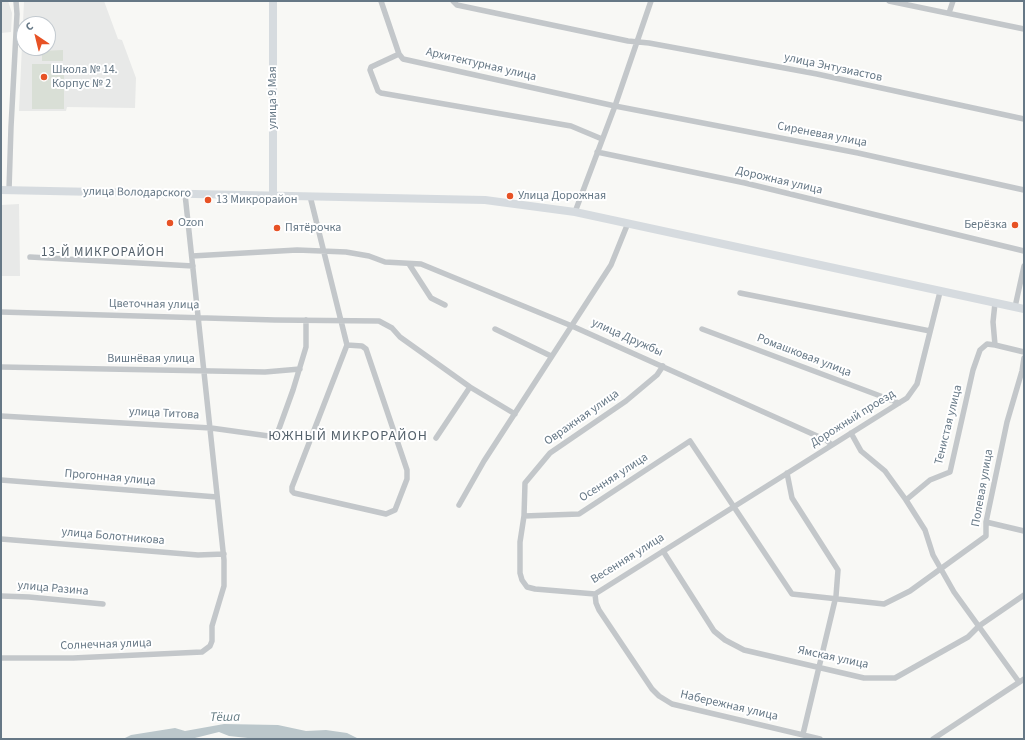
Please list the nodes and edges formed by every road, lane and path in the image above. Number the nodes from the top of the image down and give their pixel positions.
1 (16, 1) edge
2 (273, 1) edge
3 (381, 1) edge
4 (453, 1) edge
5 (651, 1) edge
6 (889, 1) edge
7 (953, 1) edge
8 (949, 13) junction
9 (1024, 29) edge
10 (637, 43) junction
11 (399, 54) junction
12 (615, 106) junction
13 (1024, 120) edge
14 (602, 140) junction
15 (597, 152) junction
16 (5, 190) edge
17 (1024, 190) edge
18 (185, 194) junction
19 (273, 194) junction
20 (310, 196) junction
21 (576, 212) junction
22 (628, 224) junction
23 (323, 251) junction
24 (1024, 251) edge
25 (192, 256) junction
26 (30, 257) dead end
27 (409, 264) junction
28 (193, 266) junction
29 (1024, 266) edge
30 (940, 292) junction
31 (740, 293) dead end
32 (995, 302) junction
33 (445, 305) dead end
34 (1015, 307) junction
35 (1024, 308) edge
36 (1, 312) edge
37 (199, 317) junction
38 (306, 320) junction
39 (341, 321) junction
40 (572, 326) junction
41 (495, 329) dead end
42 (702, 329) dead end
43 (930, 331) junction
44 (996, 345) junction
45 (347, 346) junction
46 (1024, 352) edge
47 (551, 356) junction
48 (1024, 358) edge
49 (663, 366) junction
50 (1, 367) edge
51 (203, 370) junction
52 (300, 370) junction
53 (470, 387) junction
54 (899, 403) junction
55 (514, 414) junction
56 (1, 416) edge
57 (211, 428) junction
58 (852, 432) junction
59 (436, 438) dead end
60 (832, 445) junction
61 (787, 474) junction
62 (1, 480) edge
63 (217, 497) junction
64 (906, 500) junction
65 (459, 505) dead end
66 (734, 507) junction
67 (524, 516) junction
68 (986, 522) junction
69 (1024, 531) edge
70 (1, 539) edge
71 (663, 551) junction
72 (224, 554) junction
73 (940, 568) junction
74 (527, 587) joint
75 (595, 594) junction
76 (1024, 595) edge
77 (1, 596) edge
78 (836, 597) junction
79 (103, 604) dead end
80 (979, 626) junction
81 (1, 658) edge
82 (818, 666) junction
83 (1024, 678) edge
84 (1018, 682) junction
85 (803, 734) junction
86 (820, 739) edge
87 (933, 739) edge

1 - 16 street
2 - 19 main road, улица 9 Мая
3 - 11 street
4 - 10 street, улица Энтузиастов
5 - 10 street
6 - 8 street
7 - 8 street
8 - 9 street
10 - 12 street
10 - 13 street, улица Энтузиастов
11 - 12 street, Архитектурная улица
11 - 14 street
12 - 14 street
12 - 17 street, Сиреневая улица
14 - 15 street
15 - 21 street
15 - 24 street, Дорожная улица
16 - 18 main road, улица Володарского
18 - 19 main road, улица Володарского
18 - 25 street
19 - 20 main road, улица Володарского
20 - 21 main road, улица Володарского
20 - 23 street
21 - 22 main road, улица Володарского
22 - 30 main road, улица Володарского
22 - 40 street
23 - 25 street, улица Дружбы
23 - 27 street, улица Дружбы
23 - 39 street
25 - 28 street
26 - 28 street
27 - 33 street
27 - 40 street, улица Дружбы
28 - 37 street
29 - 34 street
30 - 32 main road, улица Володарского
30 - 43 street, Дорожный проезд
31 - 43 street
32 - 34 main road, улица Володарского
32 - 44 street
34 - 35 main road, улица Володарского
36 - 37 street, Цветочная улица
37 - 38 street, Цветочная улица
37 - 51 street
38 - 39 street, Цветочная улица
38 - 52 street
39 - 45 street
39 - 53 street, Цветочная улица
40 - 47 street
40 - 49 street, улица Дружбы
41 - 47 street
42 - 54 street, Ромашковая улица
43 - 54 street, Дорожный проезд
44 - 46 street
44 - 64 street, Тенистая улица
45 - 45 street
47 - 55 street
48 - 68 street, Полевая улица
49 - 60 street, улица Дружбы
49 - 67 street, Овражная улица
50 - 51 street, Вишнёвая улица
51 - 52 street, Вишнёвая улица
51 - 57 street
52 - 57 street, улица Титова
53 - 55 street, Цветочная улица
53 - 59 street
54 - 58 street, Дорожный проезд
55 - 65 street
56 - 57 street, улица Титова
57 - 63 street
58 - 60 street, Дорожный проезд
58 - 64 street
60 - 61 street, Дорожный проезд
61 - 66 street, Дорожный проезд
61 - 78 street
62 - 63 street, Прогонная улица
63 - 72 street
64 - 73 street
66 - 67 street, Осенняя улица
66 - 71 street, Весенняя улица
66 - 78 street
67 - 74 street, Овражная улица
68 - 69 street
68 - 73 street, Полевая улица
70 - 72 street, улица Болотникова
71 - 75 street, Весенняя улица
71 - 82 street, Ямская улица
72 - 81 street, Солнечная улица
73 - 78 street, Полевая улица
73 - 80 street
74 - 75 street, Весенняя улица
75 - 85 street, Набережная улица
76 - 80 street, Ямская улица
77 - 79 street, улица Разина
78 - 82 street
80 - 82 street, Ямская улица
80 - 84 street
82 - 85 street
83 - 84 street
84 - 87 street
85 - 86 street, Набережная улица

